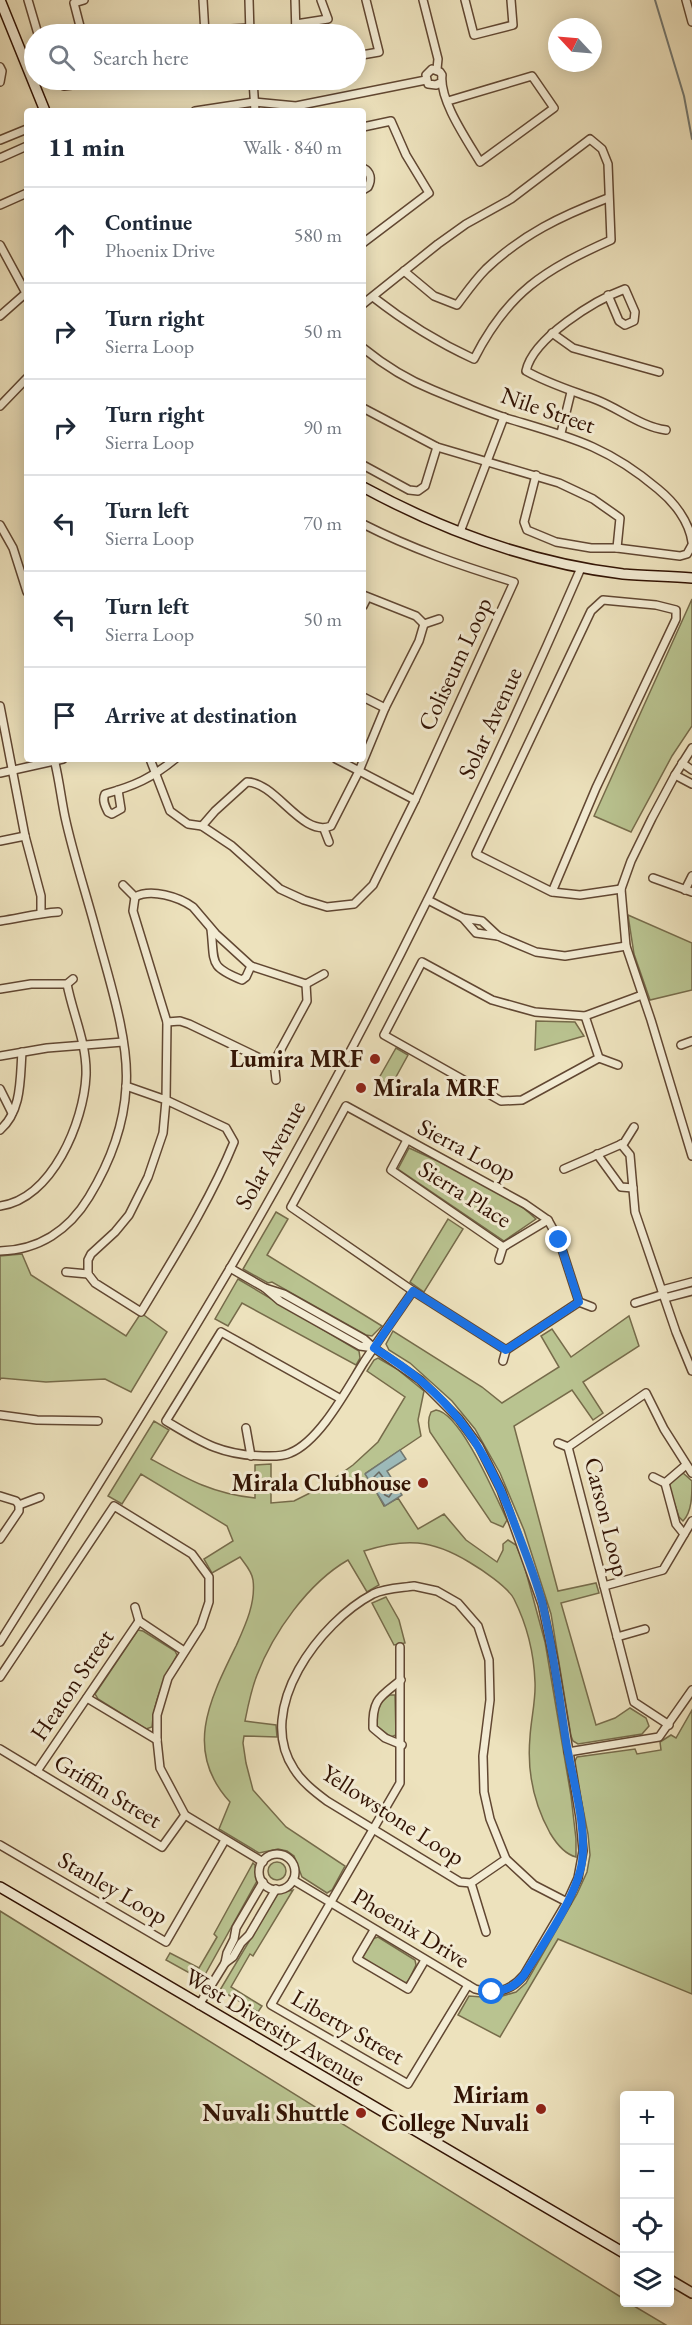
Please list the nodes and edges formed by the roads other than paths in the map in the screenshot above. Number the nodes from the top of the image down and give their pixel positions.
1 (0, 0) edge
2 (28, 0) edge
3 (84, 0) edge
4 (203, 0) edge
5 (249, 0) edge
6 (295, 0) edge
7 (321, 0) edge
8 (366, 0) edge
9 (423, 0) edge
10 (465, 0) edge
11 (511, 0) edge
12 (686, 0) edge
13 (690, 8) edge
14 (692, 22) edge
15 (35, 24) edge
16 (79, 24) edge
17 (204, 24) edge
18 (250, 24) edge
19 (296, 24) joint
20 (366, 54) edge
21 (24, 59) edge
22 (0, 68) edge
23 (437, 69) junction
24 (426, 80) junction
25 (0, 82) edge
26 (440, 83) junction
27 (36, 90) edge
28 (253, 90) edge
29 (448, 101) junction
30 (254, 102) junction
31 (44, 108) edge
32 (219, 108) edge
33 (255, 108) edge
34 (296, 108) edge
35 (366, 126) edge
36 (24, 130) edge
37 (0, 140) edge
38 (24, 147) edge
39 (0, 158) edge
40 (366, 170) edge
41 (366, 188) edge
42 (24, 194) edge
43 (608, 198) junction
44 (0, 205) edge
45 (366, 241) edge
46 (0, 245) edge
47 (404, 270) junction
48 (24, 288) edge
49 (24, 294) edge
50 (608, 295) junction
51 (373, 297) junction
52 (366, 302) edge
53 (0, 316) edge
54 (552, 333) junction
55 (366, 350) edge
56 (659, 372) dead end
57 (24, 381) edge
58 (571, 392) junction
59 (0, 406) edge
60 (366, 410) edge
61 (504, 417) junction
62 (666, 430) dead end
63 (561, 433) junction
64 (437, 447) junction
65 (488, 460) junction
66 (366, 467) edge
67 (536, 475) junction
68 (366, 488) edge
69 (0, 525) edge
70 (366, 526) edge
71 (460, 532) junction
72 (691, 546) edge
73 (617, 548) junction
74 (581, 567) junction
75 (692, 578) edge
76 (24, 583) edge
77 (366, 596) edge
78 (439, 619) dead end
79 (424, 624) junction
80 (366, 698) edge
81 (0, 706) edge
82 (384, 708) junction
83 (692, 748) edge
84 (366, 753) edge
85 (48, 762) edge
86 (57, 762) edge
87 (151, 762) edge
88 (172, 762) edge
89 (342, 762) edge
90 (363, 762) edge
91 (682, 763) junction
92 (13, 770) junction
93 (692, 770) edge
94 (359, 771) junction
95 (0, 773) edge
96 (157, 775) junction
97 (675, 775) junction
98 (692, 784) edge
99 (118, 790) dead end
100 (415, 800) junction
101 (202, 826) junction
102 (324, 829) junction
103 (25, 836) junction
104 (0, 841) edge
105 (329, 842) dead end
106 (692, 876) edge
107 (653, 878) dead end
108 (123, 885) dead end
109 (621, 889) junction
110 (689, 891) edge
111 (552, 892) junction
112 (135, 897) junction
113 (428, 900) junction
114 (41, 912) junction
115 (58, 912) dead end
116 (463, 918) junction
117 (0, 921) edge
118 (211, 927) junction
119 (498, 936) junction
120 (626, 946) junction
121 (251, 966) junction
122 (324, 974) dead end
123 (306, 984) junction
124 (0, 989) edge
125 (642, 994) junction
126 (585, 1016) junction
127 (167, 1022) junction
128 (692, 1041) edge
129 (123, 1042) junction
130 (681, 1045) dead end
131 (84, 1046) junction
132 (22, 1053) junction
133 (0, 1056) edge
134 (599, 1058) junction
135 (274, 1062) junction
136 (618, 1065) dead end
137 (276, 1080) dead end
138 (126, 1086) junction
139 (0, 1089) edge
140 (166, 1100) junction
141 (12, 1113) junction
142 (634, 1127) dead end
143 (0, 1130) edge
144 (406, 1140) junction
145 (621, 1144) junction
146 (597, 1154) junction
147 (692, 1156) edge
148 (564, 1170) dead end
149 (633, 1188) junction
150 (0, 1206) edge
151 (548, 1220) junction
152 (503, 1247) junction
153 (0, 1251) edge
154 (499, 1260) dead end
155 (230, 1268) junction
156 (66, 1272) dead end
157 (87, 1274) junction
158 (692, 1282) edge
159 (413, 1291) junction
160 (692, 1291) edge
161 (664, 1294) junction
162 (579, 1302) junction
163 (635, 1304) dead end
164 (592, 1307) dead end
165 (374, 1348) junction
166 (506, 1350) junction
167 (503, 1361) dead end
168 (692, 1371) edge
169 (341, 1399) junction
170 (0, 1415) edge
171 (98, 1421) dead end
172 (246, 1428) dead end
173 (558, 1443) dead end
174 (568, 1447) junction
175 (251, 1456) junction
176 (686, 1465) junction
177 (692, 1473) edge
178 (654, 1477) dead end
179 (665, 1482) junction
180 (0, 1496) edge
181 (40, 1497) dead end
182 (19, 1505) junction
183 (692, 1521) edge
184 (684, 1534) junction
185 (0, 1539) edge
186 (604, 1586) junction
187 (135, 1607) dead end
188 (139, 1621) junction
189 (645, 1629) dead end
190 (617, 1637) junction
191 (0, 1642) edge
192 (400, 1647) dead end
193 (184, 1651) junction
194 (0, 1677) edge
195 (401, 1680) junction
196 (692, 1690) edge
197 (87, 1698) junction
198 (669, 1725) junction
199 (157, 1740) junction
200 (402, 1745) junction
201 (0, 1749) edge
202 (568, 1752) junction
203 (37, 1771) junction
204 (185, 1815) junction
205 (374, 1828) junction
206 (225, 1840) junction
207 (0, 1845) edge
208 (506, 1858) junction
209 (262, 1862) junction
210 (293, 1880) junction
211 (263, 1882) junction
212 (471, 1883) junction
213 (0, 1887) edge
214 (276, 1889) junction
215 (567, 1902) junction
216 (330, 1904) junction
217 (374, 1930) junction
218 (486, 1932) dead end
219 (425, 1960) junction
220 (225, 1963) junction
221 (468, 1985) junction
222 (199, 2004) junction
223 (620, 2251) edge
224 (674, 2283) edge
225 (692, 2293) edge

1 - 21 street
2 - 15 street
3 - 16 street
4 - 17 street
5 - 18 street
6 - 19 street
7 - 19 street
8 - 20 street
9 - 23 street
10 - 11 street
12 - 13 street
13 - 14 street
22 - 25 street
23 - 24 street
23 - 26 street
24 - 26 street
24 - 34 street
26 - 29 street
27 - 31 street
28 - 30 street
29 - 29 street
30 - 32 street
30 - 33 street
30 - 34 street
35 - 45 street
36 - 37 street
38 - 39 street
40 - 41 street
42 - 44 street
43 - 47 street
43 - 47 street
43 - 51 street
46 - 48 street
47 - 51 street
49 - 53 street
50 - 50 street
50 - 54 street
51 - 52 street
54 - 56 street
54 - 58 street
55 - 61 street, Nile Street
57 - 59 street
58 - 62 street
58 - 63 street
60 - 64 street
61 - 63 street, Nile Street
61 - 65 street
63 - 72 street, Nile Street
64 - 65 street
64 - 66 street
65 - 67 street
65 - 71 street
67 - 73 street
67 - 73 street
68 - 71 street
69 - 76 street
70 - 100 street, Coliseum Loop
71 - 74 street
72 - 73 street
74 - 75 street
74 - 113 street, Solar Avenue
77 - 79 street
78 - 79 street
79 - 82 street
80 - 82 street
81 - 92 street
82 - 84 street
83 - 91 street
85 - 92 street
86 - 129 street
87 - 96 street
88 - 96 street
89 - 94 street
90 - 94 street
91 - 93 street
91 - 97 street
92 - 95 street
92 - 103 street
94 - 100 street
94 - 102 street
96 - 99 street
96 - 101 street
97 - 98 street
97 - 109 street
100 - 101 street, Coliseum Loop
101 - 102 street
102 - 105 street
103 - 104 street
103 - 114 street
106 - 110 street
107 - 110 street
108 - 112 street
109 - 111 street
109 - 120 street
111 - 111 street
112 - 118 street
112 - 127 street
113 - 116 street
113 - 155 street, Solar Avenue
114 - 115 street
114 - 117 street
116 - 119 street
116 - 119 street
118 - 121 street
118 - 121 street
119 - 120 street
120 - 125 street
121 - 123 street
122 - 123 street
123 - 135 street
124 - 131 street
125 - 126 street
125 - 147 street
126 - 134 street
126 - 134 street
127 - 135 street
127 - 140 street
128 - 130 street
129 - 131 street
129 - 138 street
131 - 132 street
131 - 150 street
132 - 133 street
132 - 141 street
134 - 136 street
135 - 137 street
138 - 140 street
138 - 153 street
139 - 141 street
140 - 157 street
140 - 157 street
141 - 143 street
142 - 145 street
144 - 151 street, Sierra Loop
144 - 152 street, Sierra Place
144 - 159 street, Sierra Loop
145 - 146 street
145 - 149 street
146 - 148 street
146 - 149 street
149 - 161 street
151 - 152 street, Sierra Place
151 - 162 street, Sierra Loop
152 - 154 street
155 - 165 street, Phoenix Drive
155 - 191 street, Solar Avenue
156 - 157 street
158 - 161 street
159 - 165 street
159 - 166 street, Sierra Loop
160 - 161 street
161 - 163 street
161 - 168 street
162 - 164 street
162 - 166 street
165 - 169 street
165 - 202 street, Phoenix Drive
166 - 167 street
169 - 175 street
169 - 175 street
170 - 171 street
172 - 175 street
173 - 174 street
174 - 176 street, Carson Loop
174 - 186 street, Carson Loop
176 - 177 street, Carson Loop
176 - 179 street
178 - 179 street
179 - 184 street
180 - 182 street
181 - 182 street
182 - 185 street
183 - 184 street
184 - 186 street
186 - 190 street, Carson Loop
187 - 188 street, Heaton Street
188 - 193 street, Heaton Street
188 - 197 street, Heaton Street
189 - 190 street
190 - 198 street, Carson Loop
192 - 195 street
193 - 194 street
193 - 199 street
195 - 200 street
195 - 200 street
196 - 198 street
197 - 199 street
197 - 203 street, Heaton Street
198 - 202 street
199 - 204 street
200 - 205 street
201 - 203 street, Griffin Street
202 - 215 street, Phoenix Drive
203 - 204 street, Griffin Street
204 - 206 street
205 - 208 street, Yellowstone Loop
205 - 212 street, Yellowstone Loop
205 - 216 street
206 - 207 street, Stanley Loop
206 - 209 street
208 - 212 street, Yellowstone Loop
208 - 215 street, Yellowstone Loop
209 - 210 street
209 - 211 street
210 - 214 street
210 - 216 street, Phoenix Drive
211 - 214 street
211 - 220 street
212 - 218 street, Yellowstone Loop
213 - 222 street, West Diversity Avenue
214 - 220 street
215 - 221 street, Phoenix Drive
216 - 217 street, Phoenix Drive
216 - 221 street, Liberty Street
217 - 219 street, Phoenix Drive
217 - 219 street
219 - 221 street, Phoenix Drive
220 - 222 street
222 - 223 street, West Diversity Avenue
224 - 225 street

